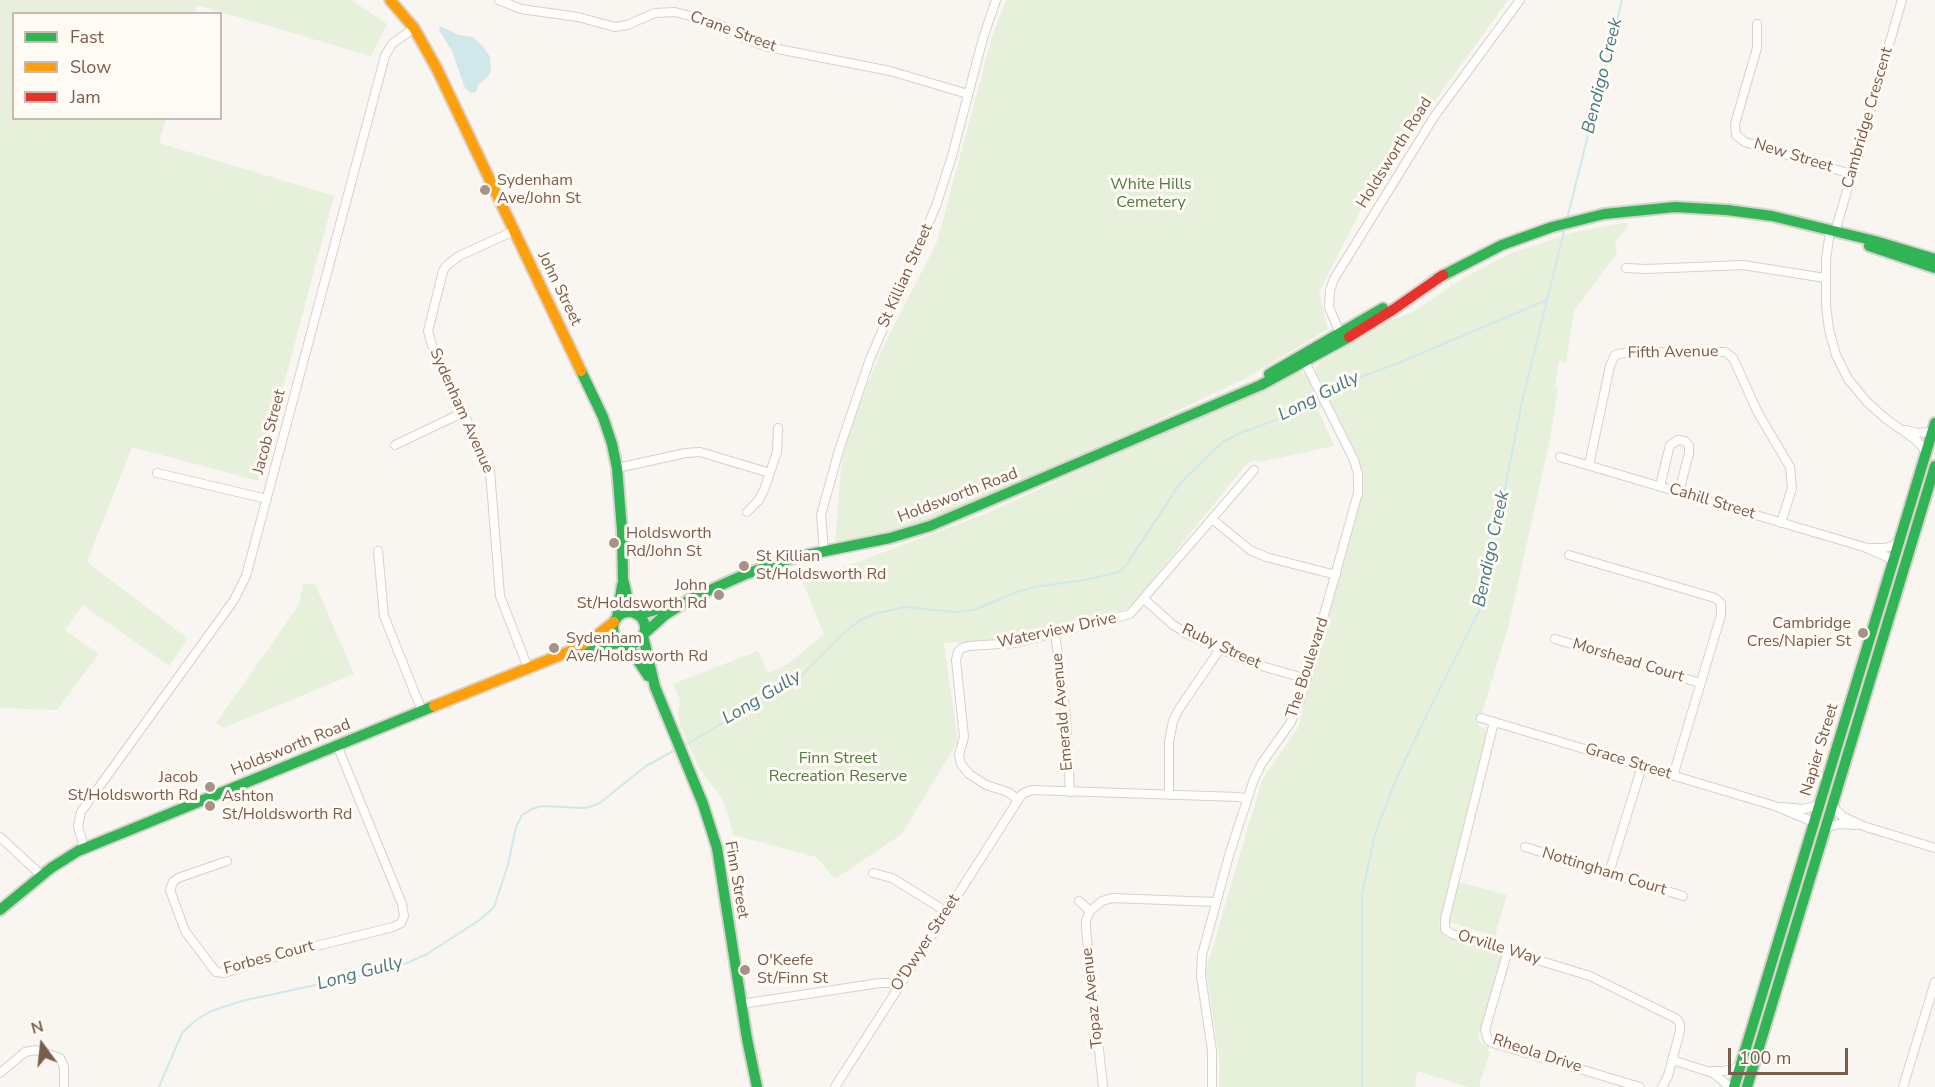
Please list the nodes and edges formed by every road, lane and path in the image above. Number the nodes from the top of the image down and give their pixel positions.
1 (390, 0) edge
2 (499, 0) edge
3 (996, 0) edge
4 (1520, 0) edge
5 (1902, 1) edge
6 (1757, 24) dead end
7 (414, 28) junction
8 (968, 94) junction
9 (1851, 174) junction
10 (514, 231) junction
11 (1833, 232) junction
12 (1935, 259) edge
13 (1626, 268) dead end
14 (1935, 268) edge
15 (1825, 278) junction
16 (1342, 336) junction
17 (1303, 359) junction
18 (464, 412) junction
19 (1893, 424) junction
20 (1934, 427) edge
21 (778, 428) dead end
22 (395, 445) dead end
23 (1926, 452) junction
24 (1560, 457) dead end
25 (1589, 465) junction
26 (1935, 466) edge
27 (617, 468) junction
28 (1254, 470) dead end
29 (158, 473) dead end
30 (770, 473) junction
31 (1931, 479) junction
32 (1660, 486) junction
33 (1679, 492) junction
34 (267, 499) junction
35 (747, 512) dead end
36 (1212, 519) junction
37 (1782, 523) junction
38 (1898, 544) junction
39 (1864, 547) junction
40 (378, 551) dead end
41 (824, 551) junction
42 (1569, 555) dead end
43 (1894, 560) junction
44 (1336, 575) junction
45 (623, 579) junction
46 (692, 598) junction
47 (1144, 599) junction
48 (637, 614) junction
49 (616, 620) junction
50 (1055, 633) junction
51 (644, 634) junction
52 (1555, 639) dead end
53 (624, 644) junction
54 (1220, 649) junction
55 (573, 650) junction
56 (528, 668) junction
57 (1307, 679) junction
58 (1700, 683) junction
59 (655, 687) junction
60 (1862, 706) junction
61 (422, 711) junction
62 (1480, 718) dead end
63 (1494, 722) junction
64 (337, 745) junction
65 (1849, 748) junction
66 (1642, 766) junction
67 (1829, 771) junction
68 (1673, 776) junction
69 (1070, 792) junction
70 (1169, 795) junction
71 (1017, 799) junction
72 (1247, 799) junction
73 (1819, 805) junction
74 (1832, 805) junction
75 (1775, 806) junction
76 (1814, 822) junction
77 (1863, 826) junction
78 (1825, 828) junction
79 (0, 837) edge
80 (1525, 847) dead end
81 (84, 848) junction
82 (1935, 848) edge
83 (227, 861) dead end
84 (873, 873) dead end
85 (1610, 873) junction
86 (41, 875) junction
87 (1683, 896) dead end
88 (1079, 901) dead end
89 (1215, 902) junction
90 (0, 910) edge
91 (1090, 911) junction
92 (947, 912) junction
93 (1508, 950) junction
94 (1935, 982) edge
95 (898, 987) junction
96 (741, 1004) junction
97 (1672, 1060) junction
98 (1740, 1067) junction
99 (1705, 1070) junction
100 (0, 1073) edge
101 (1745, 1086) edge
102 (64, 1087) edge
103 (758, 1087) edge
104 (835, 1087) edge
105 (1103, 1087) edge
106 (1212, 1087) edge
107 (1640, 1087) edge
108 (1662, 1087) edge
109 (1732, 1087) edge
110 (1904, 1087) edge

1 - 7 main road
2 - 8 street, Crane Street
3 - 8 street, St Killian Street
4 - 16 street, Holdsworth Road
5 - 9 street, Cambridge Crescent
6 - 9 street, New Street
7 - 10 main road, John Street
7 - 34 street, Jacob Street
8 - 41 street, St Killian Street
9 - 11 street, Cambridge Crescent
10 - 18 street, Sydenham Avenue
10 - 27 main road, John Street
11 - 12 main road
11 - 14 main road
11 - 15 street, Cambridge Crescent
11 - 16 main road, Holdsworth Road
13 - 15 street
15 - 19 street, Cambridge Crescent
16 - 17 main road, Holdsworth Road
17 - 41 main road, Holdsworth Road
17 - 44 street, The Boulevard
18 - 22 street
18 - 56 street, Sydenham Avenue
19 - 20 street, Cambridge Crescent
19 - 23 street, Cambridge Crescent
20 - 23 main road, Napier Street
21 - 30 street
23 - 38 main road, Napier Street
24 - 25 street, Cahill Street
25 - 32 street, Cahill Street
25 - 37 street, Fifth Avenue
26 - 31 main road, Napier Street
27 - 30 street
27 - 45 main road, John Street
28 - 36 street, Waterview Drive
29 - 34 street
30 - 35 street
31 - 43 main road
31 - 60 main road, Napier Street
32 - 33 street, Cahill Street
32 - 33 street
33 - 37 street, Cahill Street
34 - 81 street, Jacob Street
36 - 44 street
36 - 47 street, Waterview Drive
37 - 39 street, Cahill Street
38 - 39 street, Cahill Street
38 - 43 main road, Napier Street
39 - 43 street, Cahill Street
40 - 61 street
41 - 46 main road, Holdsworth Road
42 - 58 street
43 - 67 main road, Napier Street
44 - 57 street, The Boulevard
45 - 48 main road, John Street
45 - 49 main road, John Street
46 - 48 main road, Holdsworth Road
46 - 51 main road, Holdsworth Road
47 - 50 street, Waterview Drive
47 - 54 street, Ruby Street
48 - 49 main road
48 - 51 main road
49 - 53 main road
49 - 55 main road, Holdsworth Road
50 - 69 street, Emerald Avenue
50 - 71 street, Waterview Drive
51 - 53 main road
51 - 59 main road, Finn Street
52 - 58 street, Morshead Court
53 - 55 main road, Holdsworth Road
53 - 59 main road, Finn Street
54 - 57 street, Ruby Street
54 - 70 street
55 - 56 main road, Holdsworth Road
56 - 61 main road, Holdsworth Road
57 - 72 street, The Boulevard
58 - 68 street
59 - 96 main road, Finn Street
60 - 65 main road, Napier Street
60 - 67 main road
61 - 64 main road, Holdsworth Road
62 - 63 street, Grace Street
63 - 66 street, Grace Street
63 - 93 street, Orville Way
64 - 81 main road, Holdsworth Road
64 - 83 street, Forbes Court
65 - 74 main road, Napier Street
65 - 76 main road
66 - 68 street, Grace Street
66 - 85 street
67 - 73 main road, Napier Street
68 - 75 street, Grace Street
69 - 70 street
69 - 71 street
70 - 72 street
71 - 92 street, O'Dwyer Street
72 - 89 street, The Boulevard
73 - 75 street, Grace Street
73 - 76 main road, Napier Street
74 - 77 street
74 - 78 main road, Napier Street
75 - 76 street, Grace Street
76 - 98 main road, Napier Street
77 - 78 street
77 - 82 street
78 - 101 main road, Napier Street
79 - 86 street
80 - 85 street, Nottingham Court
81 - 86 main road, Holdsworth Road
84 - 92 street
85 - 87 street, Nottingham Court
86 - 90 main road, Holdsworth Road
88 - 91 street
89 - 91 street
89 - 106 street, The Boulevard
91 - 105 street, Topaz Avenue
92 - 95 street, O'Dwyer Street
93 - 97 street, Orville Way
93 - 107 street, Rheola Drive
94 - 110 street
95 - 96 street
95 - 104 street, O'Dwyer Street
96 - 103 main road, Finn Street
97 - 99 street
97 - 108 street
98 - 99 street
98 - 109 main road, Napier Street
99 - 109 street
100 - 102 street

